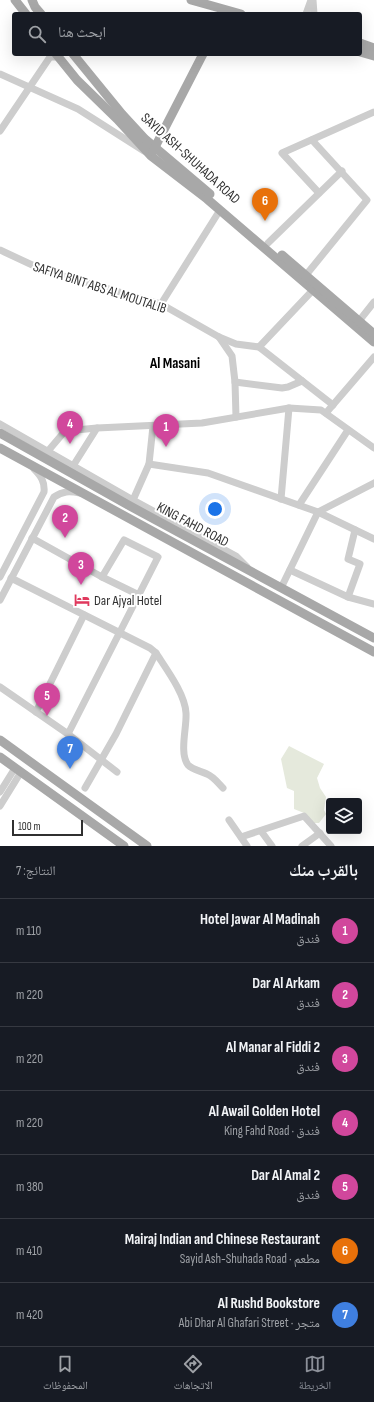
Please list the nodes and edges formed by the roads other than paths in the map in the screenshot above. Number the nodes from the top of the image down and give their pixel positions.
1 (15, 0) edge
2 (22, 0) edge
3 (32, 0) edge
4 (191, 0) edge
5 (312, 0) edge
6 (24, 12) edge
7 (31, 12) edge
8 (39, 12) edge
9 (234, 12) edge
10 (307, 12) edge
11 (314, 12) edge
12 (362, 44) edge
13 (374, 48) edge
14 (362, 53) edge
15 (55, 56) edge
16 (61, 56) edge
17 (75, 56) edge
18 (202, 56) edge
19 (374, 56) edge
20 (0, 74) edge
21 (30, 88) junction
22 (374, 112) edge
23 (0, 131) edge
24 (312, 140) junction
25 (155, 147) junction
26 (150, 156) junction
27 (342, 171) junction
28 (319, 193) junction
29 (220, 210) junction
30 (268, 243) junction
31 (0, 250) edge
32 (306, 275) junction
33 (313, 290) junction
34 (374, 302) edge
35 (161, 304) junction
36 (359, 321) junction
37 (374, 334) edge
38 (219, 337) junction
39 (374, 342) edge
40 (260, 347) junction
41 (374, 357) edge
42 (302, 381) junction
43 (235, 382) junction
44 (333, 405) junction
45 (289, 408) junction
46 (326, 413) junction
47 (236, 417) junction
48 (0, 424) edge
49 (153, 426) junction
50 (97, 428) junction
51 (348, 430) junction
52 (0, 433) edge
53 (0, 448) edge
54 (374, 448) edge
55 (48, 451) junction
56 (149, 464) junction
57 (30, 465) junction
58 (73, 466) junction
59 (374, 483) edge
60 (82, 493) junction
61 (281, 499) junction
62 (133, 500) junction
63 (299, 505) junction
64 (318, 512) junction
65 (355, 530) junction
66 (32, 538) junction
67 (374, 539) edge
68 (290, 570) junction
69 (252, 572) junction
70 (0, 577) edge
71 (102, 577) junction
72 (11, 578) junction
73 (281, 588) junction
74 (139, 595) junction
75 (348, 597) junction
76 (0, 600) edge
77 (374, 604) edge
78 (84, 615) junction
79 (120, 633) junction
80 (374, 638) edge
81 (374, 652) edge
82 (156, 653) junction
83 (0, 687) edge
84 (36, 712) junction
85 (68, 734) junction
86 (0, 740) edge
87 (0, 757) edge
88 (102, 760) junction
89 (18, 770) junction
90 (117, 772) dead end
91 (85, 788) dead end
92 (223, 788) dead end
93 (0, 792) edge
94 (0, 806) edge
95 (229, 820) dead end
96 (261, 831) junction
97 (320, 833) junction
98 (241, 837) junction
99 (124, 846) edge
100 (147, 846) edge
101 (247, 846) edge
102 (272, 846) edge
103 (302, 846) edge
104 (331, 846) edge

1 - 6 main road
2 - 7 main road
3 - 8 main road
4 - 9 main road
5 - 10 street
5 - 11 street
12 - 13 main road
14 - 19 main road
15 - 21 street
16 - 26 main road, SAYID ASH-SHUHADA ROAD
17 - 25 main road, SAYID ASH-SHUHADA ROAD
18 - 25 main road
20 - 21 street
21 - 23 street
21 - 26 street
22 - 24 street
24 - 27 street
24 - 28 street
25 - 26 main road
25 - 30 main road, SAYID ASH-SHUHADA ROAD
26 - 29 main road, SAYID ASH-SHUHADA ROAD
27 - 28 street
27 - 32 street
28 - 30 street
29 - 33 main road, SAYID ASH-SHUHADA ROAD
29 - 35 street
30 - 32 main road, SAYID ASH-SHUHADA ROAD
31 - 35 street, SAFIYA BINT ABS AL MOUTALIB
32 - 36 main road, SAYID ASH-SHUHADA ROAD
33 - 39 main road, SAYID ASH-SHUHADA ROAD
33 - 40 street
34 - 36 street
35 - 38 street, SAFIYA BINT ABS AL MOUTALIB
36 - 37 main road, SAYID ASH-SHUHADA ROAD
38 - 40 street, SAFIYA BINT ABS AL MOUTALIB
38 - 43 street
40 - 42 street
41 - 44 street
42 - 43 street
42 - 44 street
43 - 47 street
44 - 46 street
45 - 46 street
45 - 47 street
45 - 61 street
46 - 51 street
47 - 49 street
48 - 55 street
49 - 50 street
49 - 56 street
50 - 55 street
50 - 58 street
51 - 54 street
51 - 63 street
52 - 69 main road, KING FAHD ROAD
53 - 57 main road, KING FAHD ROAD
55 - 58 street
56 - 61 street
56 - 62 street
57 - 60 main road, KING FAHD ROAD
57 - 70 street
58 - 62 street
59 - 64 street
60 - 66 street
60 - 81 main road, KING FAHD ROAD
61 - 63 street
62 - 69 street
63 - 64 street
64 - 65 street
64 - 68 street
65 - 67 street
65 - 75 street
66 - 71 street
66 - 72 street
68 - 73 street
68 - 75 street
69 - 73 main road, KING FAHD ROAD
71 - 74 street
71 - 74 street
72 - 76 street
72 - 78 street
73 - 80 main road, KING FAHD ROAD
74 - 79 street
75 - 77 street
78 - 79 street
78 - 84 street
79 - 82 street
79 - 85 street
82 - 88 street
82 - 92 street
83 - 84 street
84 - 85 street
85 - 88 street
86 - 100 main road
87 - 89 main road
88 - 90 street
88 - 91 street
89 - 93 street
89 - 94 street
89 - 99 main road
95 - 98 street
96 - 97 street
96 - 98 street
96 - 102 street
97 - 103 street
97 - 104 street
98 - 101 street

